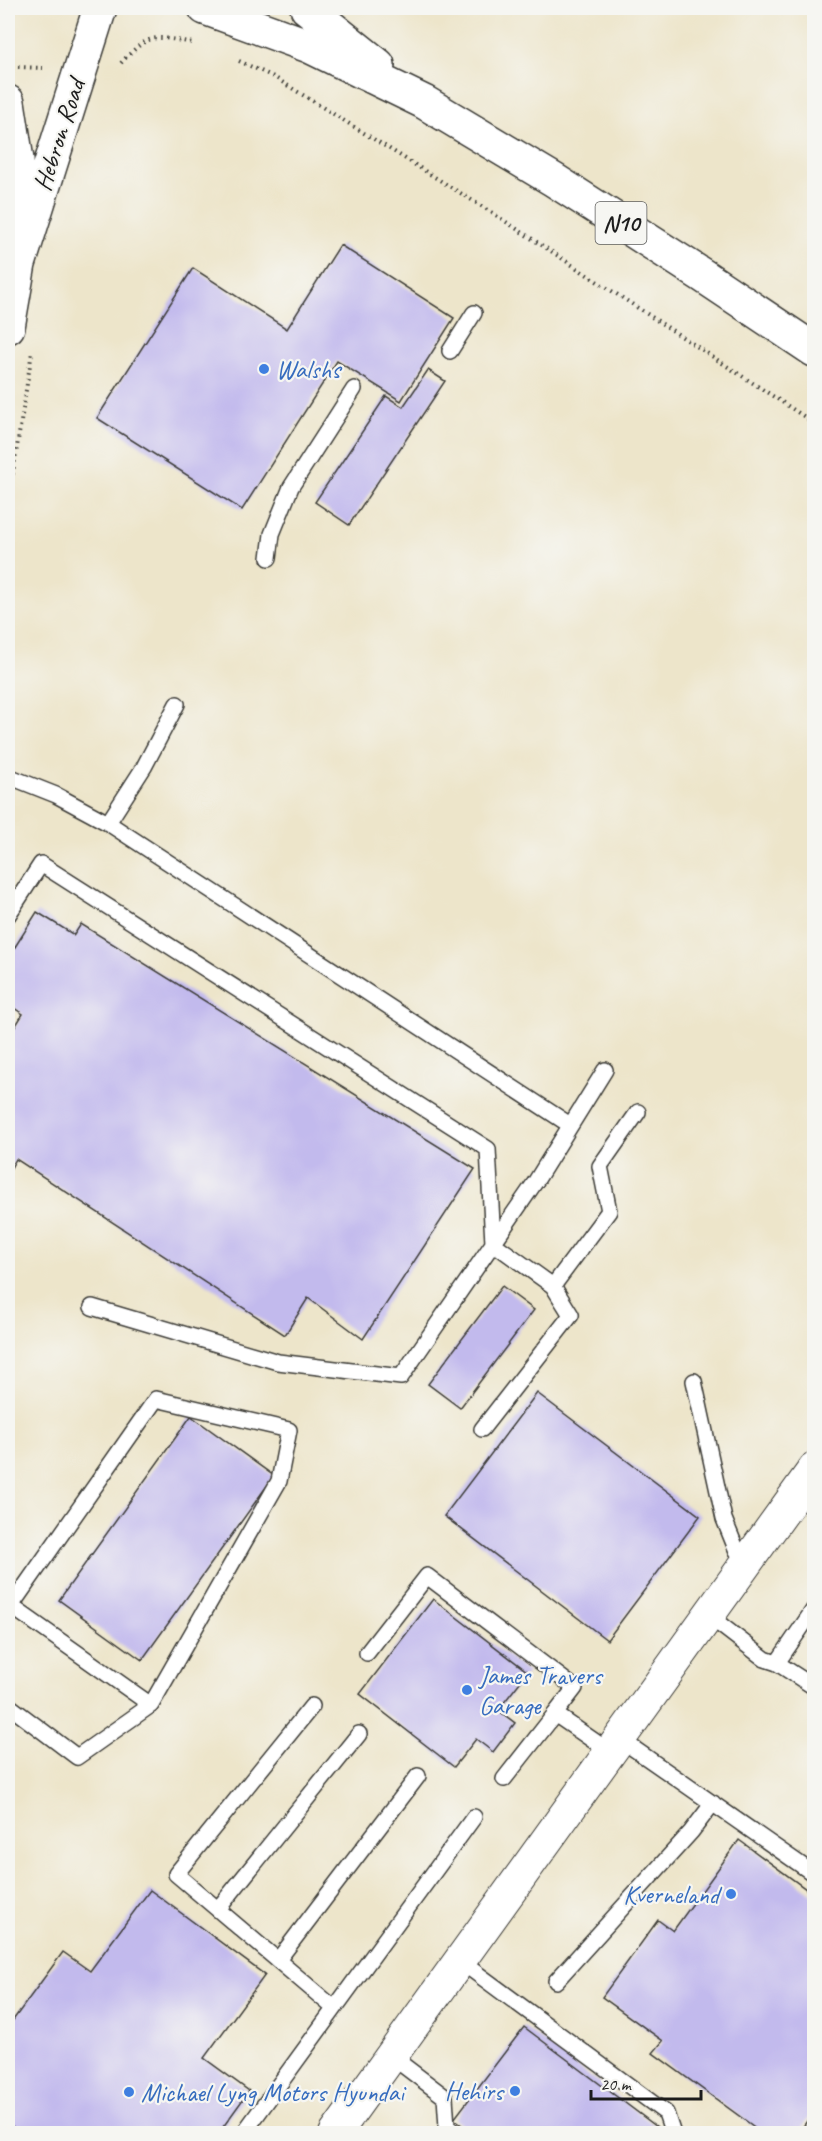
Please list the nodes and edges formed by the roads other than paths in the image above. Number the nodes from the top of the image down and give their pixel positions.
1 (100, 8) edge
2 (205, 8) edge
3 (307, 8) edge
4 (8, 102) edge
5 (424, 102) junction
6 (19, 264) junction
7 (474, 313) dead end
8 (8, 327) edge
9 (450, 351) dead end
10 (814, 351) edge
11 (354, 389) dead end
12 (269, 558) dead end
13 (177, 704) dead end
14 (8, 776) edge
15 (108, 823) junction
16 (8, 915) edge
17 (605, 1070) dead end
18 (638, 1112) dead end
19 (570, 1125) junction
20 (493, 1243) junction
21 (553, 1286) junction
22 (92, 1307) dead end
23 (694, 1381) dead end
24 (482, 1429) dead end
25 (814, 1469) edge
26 (746, 1564) junction
27 (9, 1605) edge
28 (814, 1609) edge
29 (709, 1616) junction
30 (367, 1653) dead end
31 (777, 1662) junction
32 (814, 1687) edge
33 (8, 1705) edge
34 (151, 1705) junction
35 (312, 1706) dead end
36 (555, 1714) junction
37 (359, 1734) dead end
38 (615, 1745) junction
39 (418, 1776) dead end
40 (504, 1779) dead end
41 (713, 1803) junction
42 (474, 1817) dead end
43 (814, 1874) edge
44 (218, 1909) junction
45 (278, 1960) junction
46 (460, 1961) junction
47 (556, 1981) dead end
48 (334, 2008) junction
49 (391, 2056) junction
50 (243, 2133) edge
51 (335, 2133) edge
52 (457, 2133) edge
53 (674, 2133) edge

1 - 6 main road, Hebron Road
2 - 5 main road, N10
3 - 5 main road, N10
4 - 6 main road, Hebron Road
5 - 10 main road, N10
6 - 8 main road, Hebron Road
7 - 9 lane
11 - 12 lane
13 - 15 lane
14 - 15 lane
15 - 19 lane
16 - 20 lane
17 - 19 lane
18 - 21 lane
19 - 20 lane
20 - 21 lane
20 - 22 lane
21 - 24 lane
23 - 26 lane
25 - 26 street
26 - 29 street
27 - 34 lane
27 - 34 lane
28 - 31 lane
29 - 31 lane
29 - 38 street
30 - 36 lane
31 - 32 lane
33 - 34 lane
35 - 44 lane
36 - 38 lane
36 - 40 lane
37 - 44 lane
38 - 41 lane
38 - 46 street
39 - 45 lane
41 - 43 lane
41 - 47 lane
42 - 48 lane
44 - 45 lane
45 - 48 lane
46 - 49 street
46 - 53 lane
48 - 50 lane
49 - 51 street
49 - 52 lane

